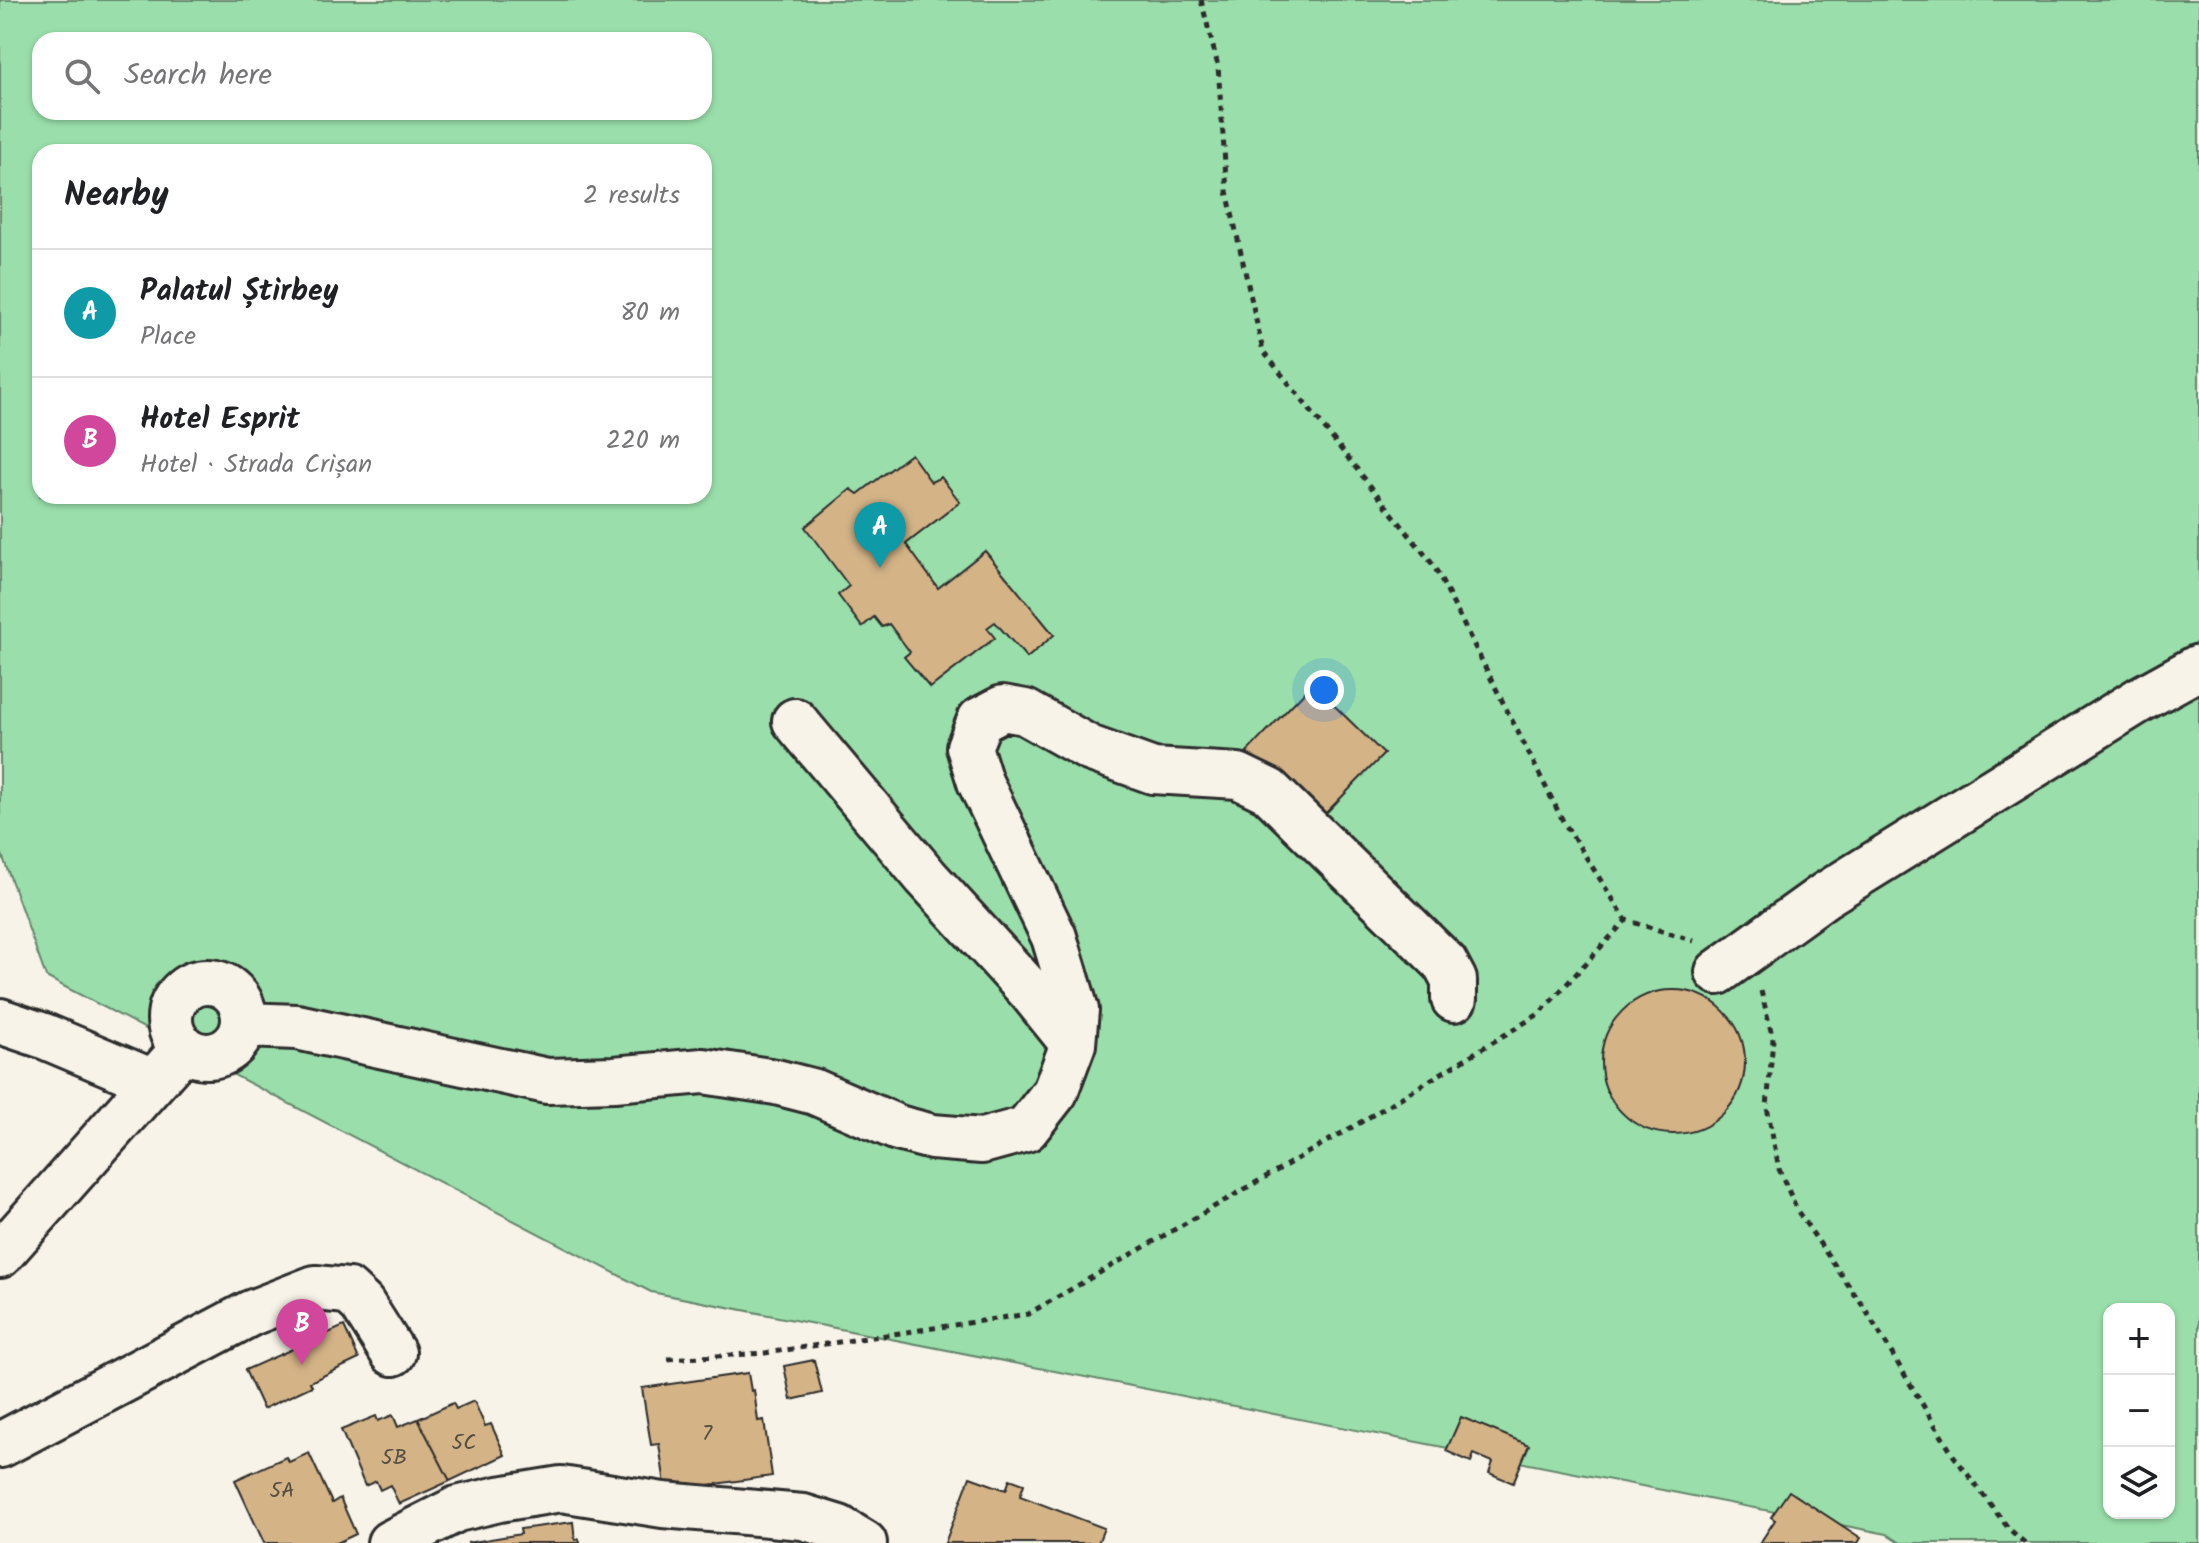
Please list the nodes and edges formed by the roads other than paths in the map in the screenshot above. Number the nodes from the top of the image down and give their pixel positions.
1 (2199, 667) edge
2 (795, 721) dead end
3 (1725, 967) road end
4 (1454, 999) dead end
5 (0, 1021) edge
6 (245, 1025) junction
7 (1073, 1044) junction
8 (183, 1049) junction
9 (153, 1082) junction
10 (0, 1255) edge
11 (393, 1353) dead end
12 (0, 1445) edge
13 (390, 1543) edge
14 (864, 1543) edge

1 - 3 street
2 - 7 street
4 - 7 street
5 - 9 street
6 - 7 street
6 - 8 street
6 - 8 street
8 - 9 street
9 - 10 street
11 - 12 street
13 - 14 street

